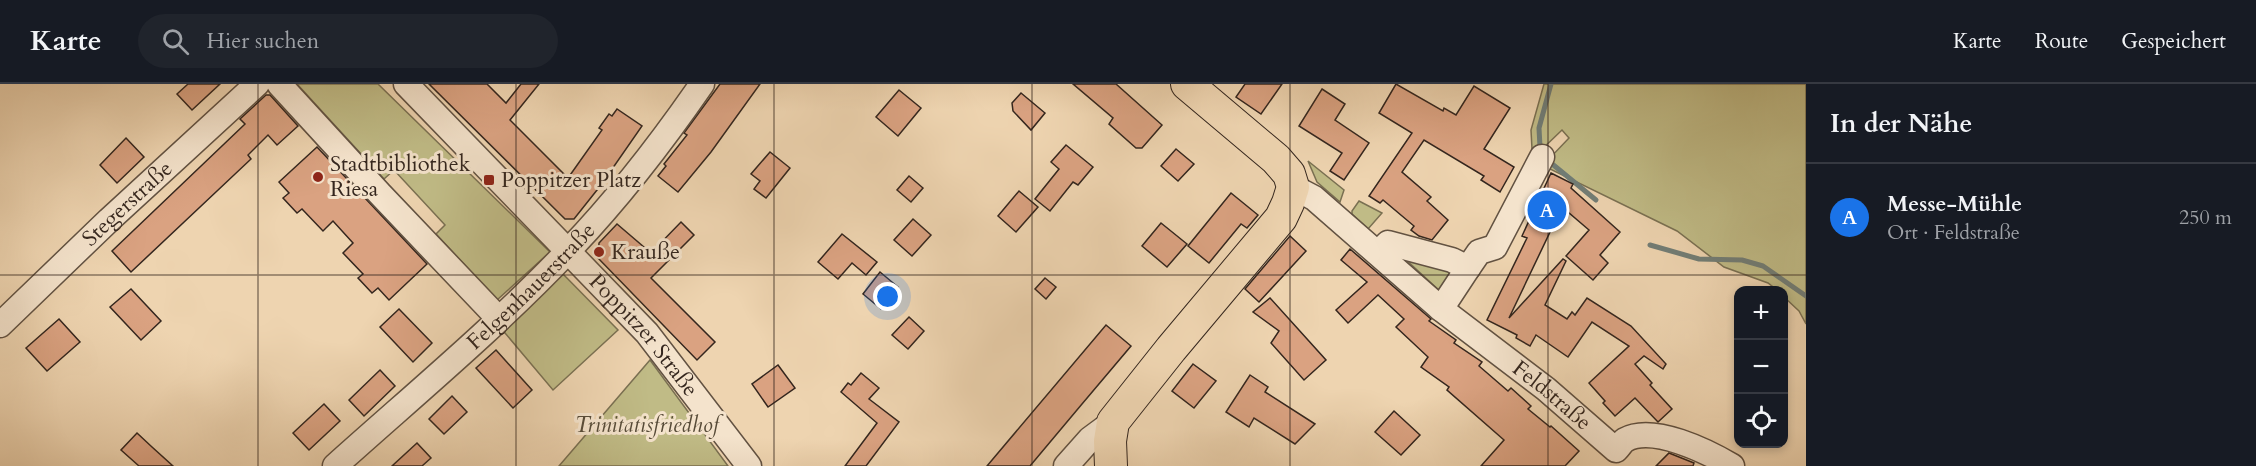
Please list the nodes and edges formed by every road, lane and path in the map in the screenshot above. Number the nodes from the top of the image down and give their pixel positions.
1 (257, 84) edge
2 (279, 84) edge
3 (406, 84) edge
4 (702, 84) edge
5 (1187, 84) edge
6 (1542, 158) dead end
7 (1293, 187) junction
8 (570, 250) junction
9 (1378, 253) junction
10 (1468, 268) junction
11 (1441, 309) junction
12 (499, 319) junction
13 (0, 325) edge
14 (1113, 422) junction
15 (336, 466) edge
16 (749, 466) edge
17 (1066, 466) edge
18 (1111, 466) edge
19 (1732, 466) edge

1 - 13 street, Stegerstraße
2 - 12 street
3 - 8 street, Poppitzer Straße
4 - 8 street, Felgenhauerstraße
5 - 7 main road
6 - 10 street
7 - 9 street, Feldstraße
7 - 14 main road
8 - 12 street, Felgenhauerstraße
8 - 16 street, Poppitzer Straße
9 - 10 street
9 - 11 street, Feldstraße
10 - 11 street
11 - 19 street, Feldstraße
12 - 15 street, Felgenhauerstraße
14 - 17 street
14 - 18 main road

